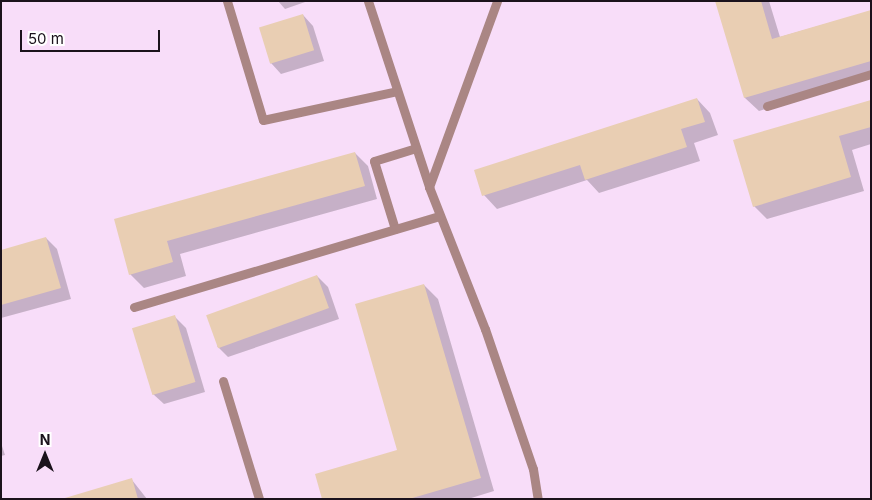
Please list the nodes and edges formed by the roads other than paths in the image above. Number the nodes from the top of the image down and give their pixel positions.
1 (227, 1) edge
2 (368, 1) edge
3 (497, 1) edge
4 (871, 74) edge
5 (397, 91) junction
6 (767, 106) dead end
7 (416, 148) junction
8 (428, 187) junction
9 (440, 216) junction
10 (395, 229) junction
11 (134, 307) dead end
12 (223, 381) dead end
13 (258, 499) edge
14 (538, 499) edge

1 - 5 lane
2 - 5 lane
3 - 8 lane
4 - 6 lane
5 - 7 lane
7 - 8 lane
7 - 10 lane
8 - 9 lane
9 - 10 lane
9 - 14 lane
10 - 11 lane
12 - 13 lane

